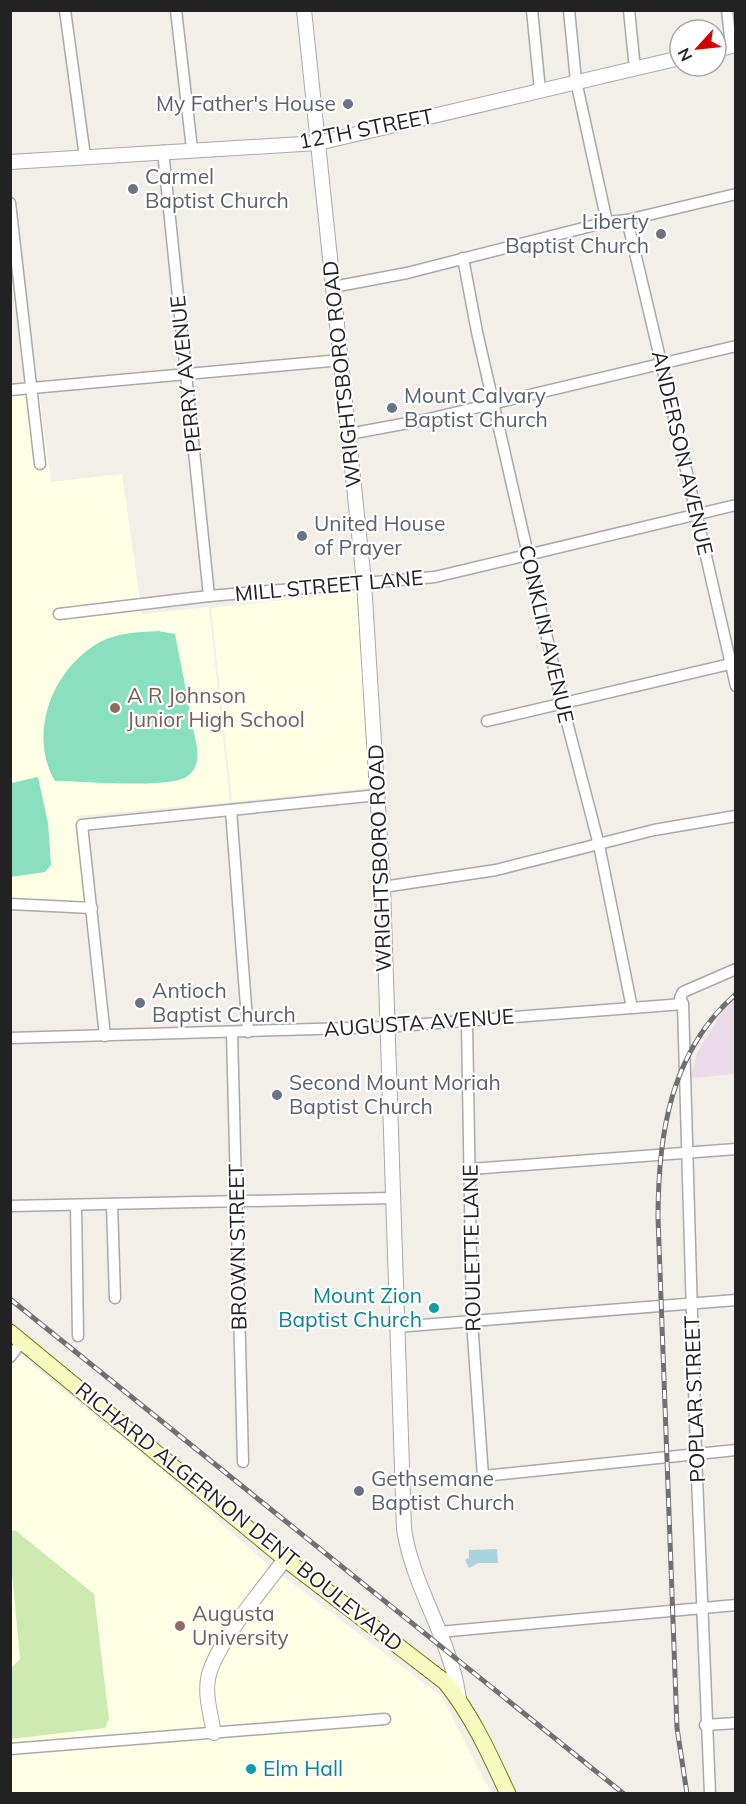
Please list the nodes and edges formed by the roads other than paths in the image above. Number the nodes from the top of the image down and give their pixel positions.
1 (65, 10) edge
2 (176, 10) edge
3 (304, 10) edge
4 (532, 10) edge
5 (569, 10) edge
6 (629, 10) edge
7 (727, 10) edge
8 (733, 46) edge
9 (668, 61) edge
10 (635, 69) junction
11 (576, 81) junction
12 (540, 90) junction
13 (318, 142) junction
14 (192, 149) junction
15 (164, 152) junction
16 (85, 157) junction
17 (10, 162) edge
18 (735, 194) edge
19 (10, 203) edge
20 (627, 220) junction
21 (607, 222) junction
22 (463, 258) junction
23 (15, 282) edge
24 (333, 287) junction
25 (735, 346) edge
26 (341, 360) junction
27 (663, 363) junction
28 (186, 373) junction
29 (32, 388) junction
30 (10, 390) edge
31 (494, 402) junction
32 (349, 434) junction
33 (40, 464) dead end
34 (735, 505) edge
35 (695, 515) junction
36 (528, 555) junction
37 (364, 582) junction
38 (209, 596) junction
39 (59, 614) dead end
40 (730, 664) junction
41 (735, 686) edge
42 (562, 703) junction
43 (488, 721) dead end
44 (378, 795) junction
45 (231, 810) junction
46 (735, 816) edge
47 (600, 845) junction
48 (383, 887) junction
49 (10, 904) edge
50 (92, 908) junction
51 (735, 969) edge
52 (683, 1004) junction
53 (632, 1008) junction
54 (467, 1021) junction
55 (386, 1027) junction
56 (232, 1032) junction
57 (248, 1032) junction
58 (105, 1036) junction
59 (10, 1038) edge
60 (735, 1149) edge
61 (687, 1152) junction
62 (471, 1169) junction
63 (392, 1198) junction
64 (237, 1202) junction
65 (112, 1204) junction
66 (76, 1205) junction
67 (10, 1206) edge
68 (115, 1298) dead end
69 (735, 1300) edge
70 (692, 1303) junction
71 (472, 1321) junction
72 (396, 1327) junction
73 (78, 1336) dead end
74 (16, 1337) edge
75 (10, 1357) edge
76 (735, 1450) edge
77 (696, 1453) junction
78 (243, 1462) dead end
79 (285, 1559) junction
80 (735, 1605) edge
81 (703, 1608) junction
82 (439, 1632) junction
83 (461, 1702) junction
84 (385, 1719) dead end
85 (735, 1723) edge
86 (705, 1725) junction
87 (214, 1734) junction
88 (10, 1749) edge
89 (508, 1794) edge
90 (710, 1794) edge

1 - 16 street
2 - 14 street
3 - 13 street, WRIGHTSBORO ROAD
4 - 12 street
5 - 11 street
6 - 10 street
7 - 8 street
9 - 10 street, 12TH STREET
10 - 11 street, 12TH STREET
11 - 12 street, 12TH STREET
11 - 21 street
12 - 13 street, 12TH STREET
13 - 14 street, 12TH STREET
13 - 24 street, WRIGHTSBORO ROAD
14 - 15 street, 12TH STREET
15 - 16 street, 12TH STREET
15 - 28 street, PERRY AVENUE
16 - 17 street, 12TH STREET
18 - 20 street
19 - 23 street
20 - 21 street
20 - 27 street, ANDERSON AVENUE
21 - 22 street
22 - 24 street
22 - 31 street, CONKLIN AVENUE
23 - 29 street
24 - 26 street, WRIGHTSBORO ROAD
25 - 27 street
26 - 28 street
26 - 32 street, WRIGHTSBORO ROAD
27 - 31 street
27 - 35 street, ANDERSON AVENUE
28 - 29 street
28 - 38 street, PERRY AVENUE
29 - 30 street
29 - 33 street
31 - 32 street
31 - 36 street, CONKLIN AVENUE
32 - 37 street, WRIGHTSBORO ROAD
34 - 35 street, MILL STREET LANE
35 - 36 street, MILL STREET LANE
35 - 40 street, ANDERSON AVENUE
36 - 37 street, MILL STREET LANE
36 - 42 street, CONKLIN AVENUE
37 - 38 street, MILL STREET LANE
37 - 44 street, WRIGHTSBORO ROAD
38 - 39 street, MILL STREET LANE
40 - 41 street, ANDERSON AVENUE
40 - 42 street
42 - 43 street
42 - 47 street, CONKLIN AVENUE
44 - 45 street
44 - 48 street, WRIGHTSBORO ROAD
45 - 50 street
45 - 57 street
46 - 47 street
47 - 48 street
47 - 53 street, CONKLIN AVENUE
48 - 55 street, WRIGHTSBORO ROAD
49 - 50 street
50 - 58 street
51 - 52 street
52 - 53 street, AUGUSTA AVENUE
52 - 61 street, POPLAR STREET
53 - 54 street, AUGUSTA AVENUE
54 - 55 street, AUGUSTA AVENUE
54 - 62 street, ROULETTE LANE
55 - 57 street, AUGUSTA AVENUE
55 - 63 street, WRIGHTSBORO ROAD
56 - 57 street, AUGUSTA AVENUE
56 - 58 street, AUGUSTA AVENUE
56 - 64 street, BROWN STREET
58 - 59 street, AUGUSTA AVENUE
60 - 61 street
61 - 62 street
61 - 70 street, POPLAR STREET
62 - 71 street, ROULETTE LANE
63 - 64 street
63 - 72 street, WRIGHTSBORO ROAD
64 - 65 street
64 - 78 street, BROWN STREET
65 - 66 street
65 - 68 street
66 - 67 street
66 - 73 street
69 - 70 street
70 - 71 street
70 - 77 street, POPLAR STREET
71 - 72 street
71 - 77 street, ROULETTE LANE
72 - 82 street, WRIGHTSBORO ROAD
74 - 75 street
74 - 79 main road, RICHARD ALGERNON DENT BOULEVARD
76 - 77 street
77 - 81 street, POPLAR STREET
79 - 83 main road, RICHARD ALGERNON DENT BOULEVARD
79 - 87 street
80 - 81 street
81 - 82 street
81 - 86 street, POPLAR STREET
82 - 83 street, WRIGHTSBORO ROAD
83 - 89 main road, WRIGHTSBORO ROAD
84 - 87 street
85 - 86 street
86 - 90 street, POPLAR STREET
87 - 88 street

